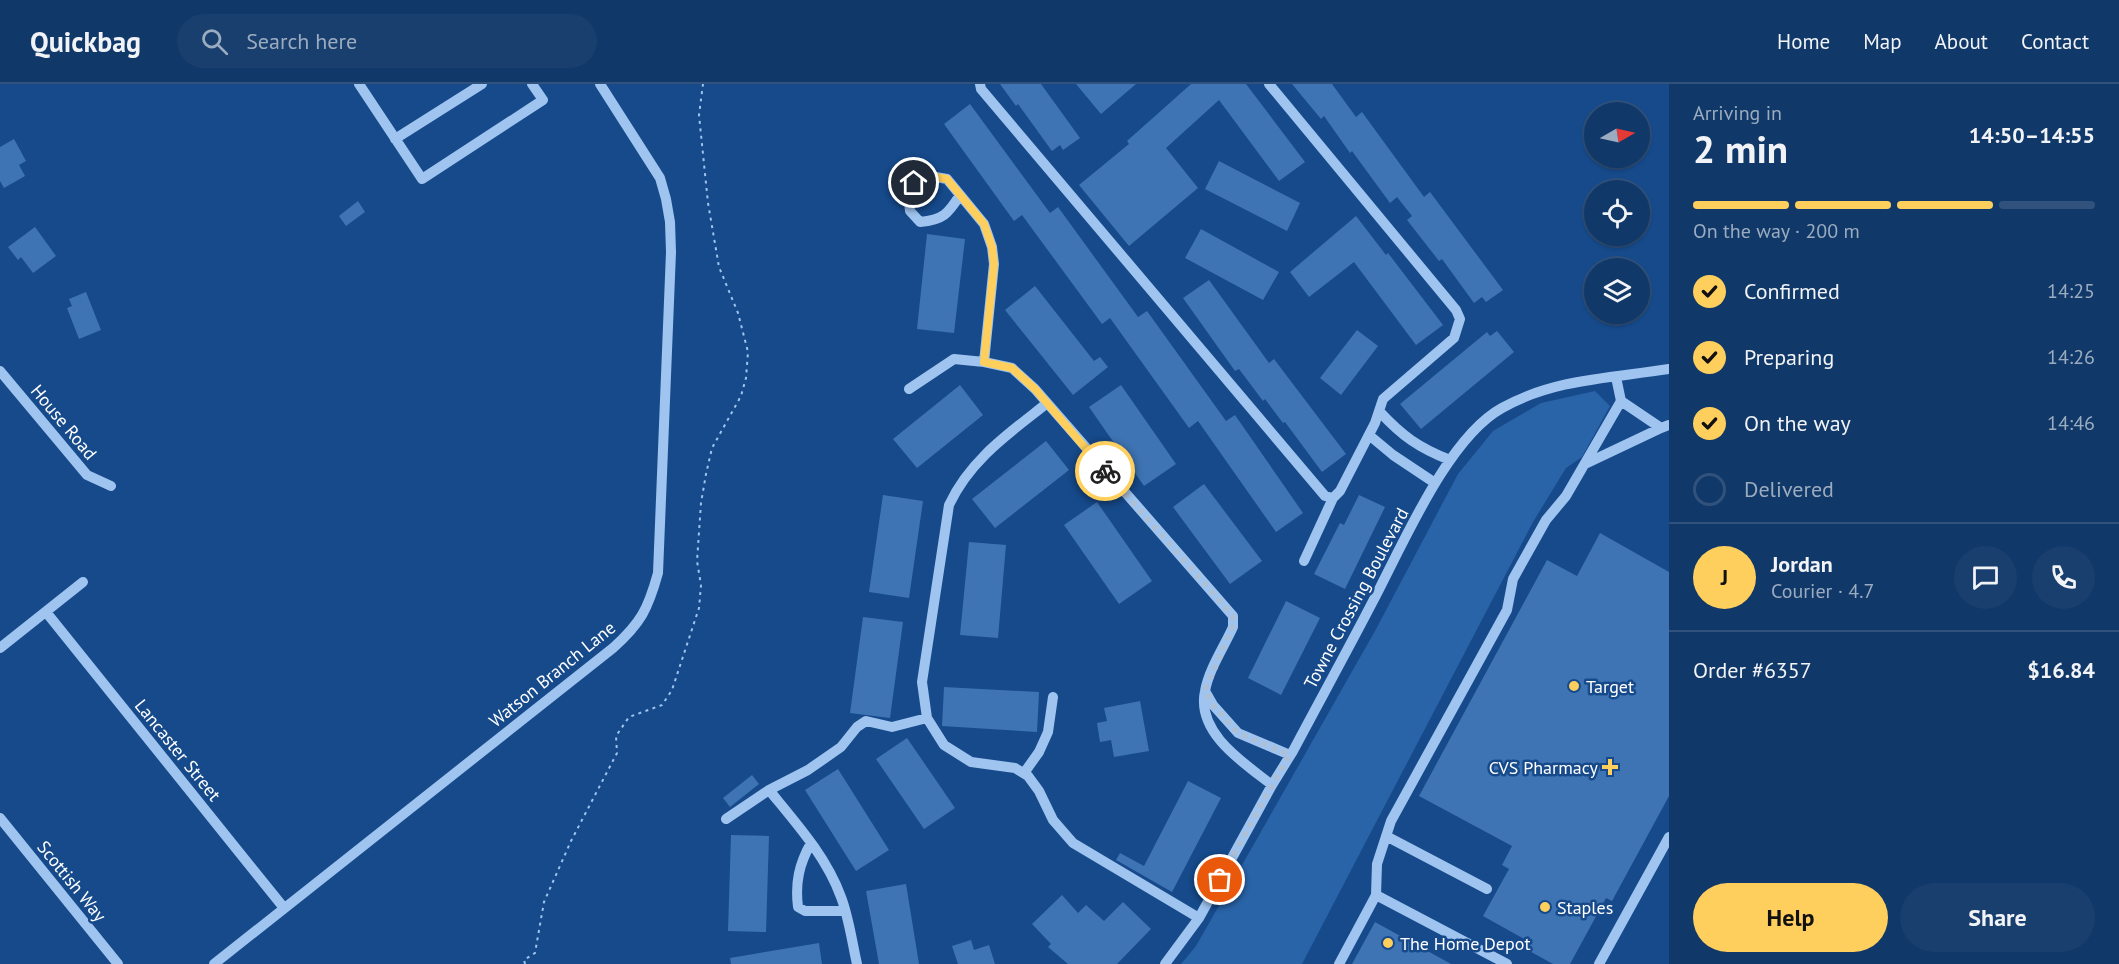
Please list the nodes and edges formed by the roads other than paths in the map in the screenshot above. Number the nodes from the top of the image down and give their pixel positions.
1 (359, 84) edge
2 (482, 84) edge
3 (532, 84) edge
4 (600, 84) edge
5 (980, 84) edge
6 (1269, 84) edge
7 (395, 139) junction
8 (960, 195) junction
9 (984, 362) junction
10 (1669, 369) edge
11 (0, 371) edge
12 (1616, 377) junction
13 (909, 389) dead end
14 (1621, 401) junction
15 (1046, 404) junction
16 (1379, 411) junction
17 (1665, 427) edge
18 (1369, 435) junction
19 (1450, 460) junction
20 (1585, 464) junction
21 (1435, 483) junction
22 (111, 486) dead end
23 (1333, 498) junction
24 (1304, 561) dead end
25 (83, 582) dead end
26 (46, 612) junction
27 (0, 648) edge
28 (1205, 690) junction
29 (1053, 697) dead end
30 (927, 718) junction
31 (1238, 733) junction
32 (1228, 748) junction
33 (1290, 755) junction
34 (1024, 773) junction
35 (1272, 785) junction
36 (769, 790) junction
37 (0, 818) edge
38 (726, 819) dead end
39 (1386, 836) junction
40 (1669, 837) edge
41 (812, 843) junction
42 (1487, 889) dead end
43 (1376, 895) junction
44 (284, 908) junction
45 (845, 911) junction
46 (1199, 918) junction
47 (118, 964) edge
48 (214, 964) edge
49 (857, 964) edge
50 (1165, 964) edge
51 (1339, 964) edge
52 (1507, 964) edge
53 (1599, 964) edge

1 - 7 street
2 - 7 street
3 - 7 street
4 - 44 street, Watson Branch Lane
5 - 23 street
6 - 16 street
8 - 8 street
8 - 9 street
9 - 13 street
9 - 15 street
10 - 12 street, Towne Crossing Boulevard
11 - 22 street, House Road
12 - 14 street
12 - 19 street, Towne Crossing Boulevard
14 - 17 street
14 - 20 street
15 - 28 street
15 - 30 street
16 - 18 street
16 - 19 street
17 - 20 street
18 - 21 street
18 - 23 street
19 - 21 street, Towne Crossing Boulevard
20 - 39 street
21 - 33 street, Towne Crossing Boulevard
23 - 24 street
25 - 26 street
26 - 27 street
26 - 44 street, Lancaster Street
28 - 31 street
28 - 32 street
29 - 34 street
30 - 34 street
30 - 36 street
31 - 32 street
31 - 33 street
32 - 35 street
33 - 35 street, Towne Crossing Boulevard
34 - 46 street
35 - 46 street, Towne Crossing Boulevard
36 - 38 street
36 - 41 street
37 - 47 street, Scottish Way
39 - 42 street
39 - 43 street
40 - 53 street
41 - 45 street
41 - 45 street
43 - 51 street
43 - 52 street
44 - 48 street, Watson Branch Lane
45 - 49 street
46 - 50 street, Towne Crossing Boulevard

